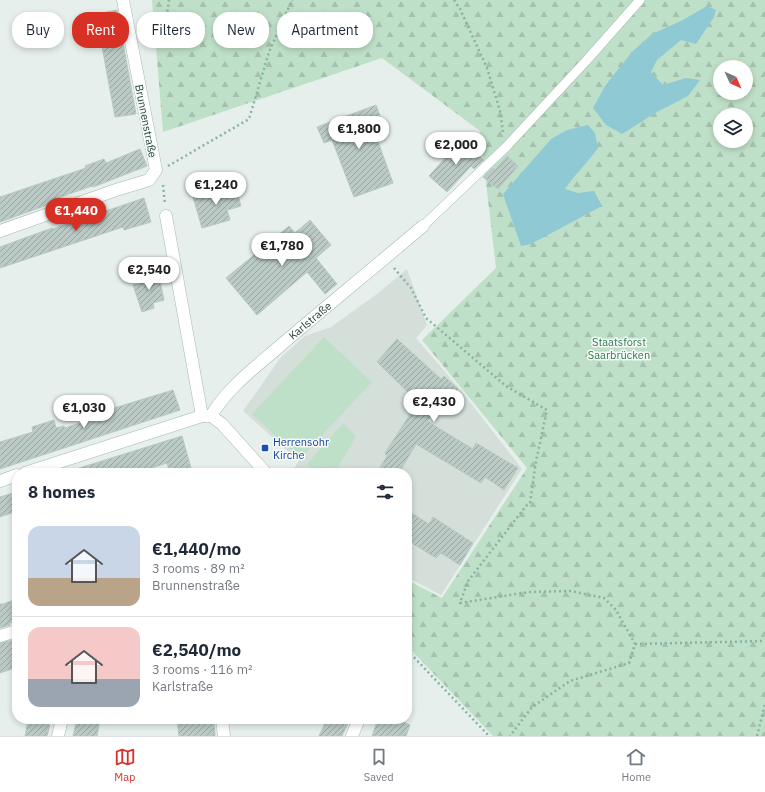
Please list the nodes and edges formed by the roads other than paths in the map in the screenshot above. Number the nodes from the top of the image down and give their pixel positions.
1 (123, 0) edge
2 (640, 0) edge
3 (166, 216) road end
4 (423, 226) joint
5 (0, 231) edge
6 (206, 416) junction
7 (41, 468) edge
8 (262, 468) edge
9 (12, 477) edge
10 (0, 481) edge
11 (12, 632) edge
12 (0, 636) edge
13 (61, 724) edge
14 (223, 724) edge
15 (357, 724) edge
16 (58, 736) edge
17 (224, 736) edge
18 (352, 736) edge

1 - 5 street, Brunnenstraße
2 - 4 lane
3 - 6 street
4 - 6 street, Karlstraße
6 - 7 street
6 - 8 street
9 - 10 street
11 - 12 street
13 - 16 street
14 - 17 street
15 - 18 street

